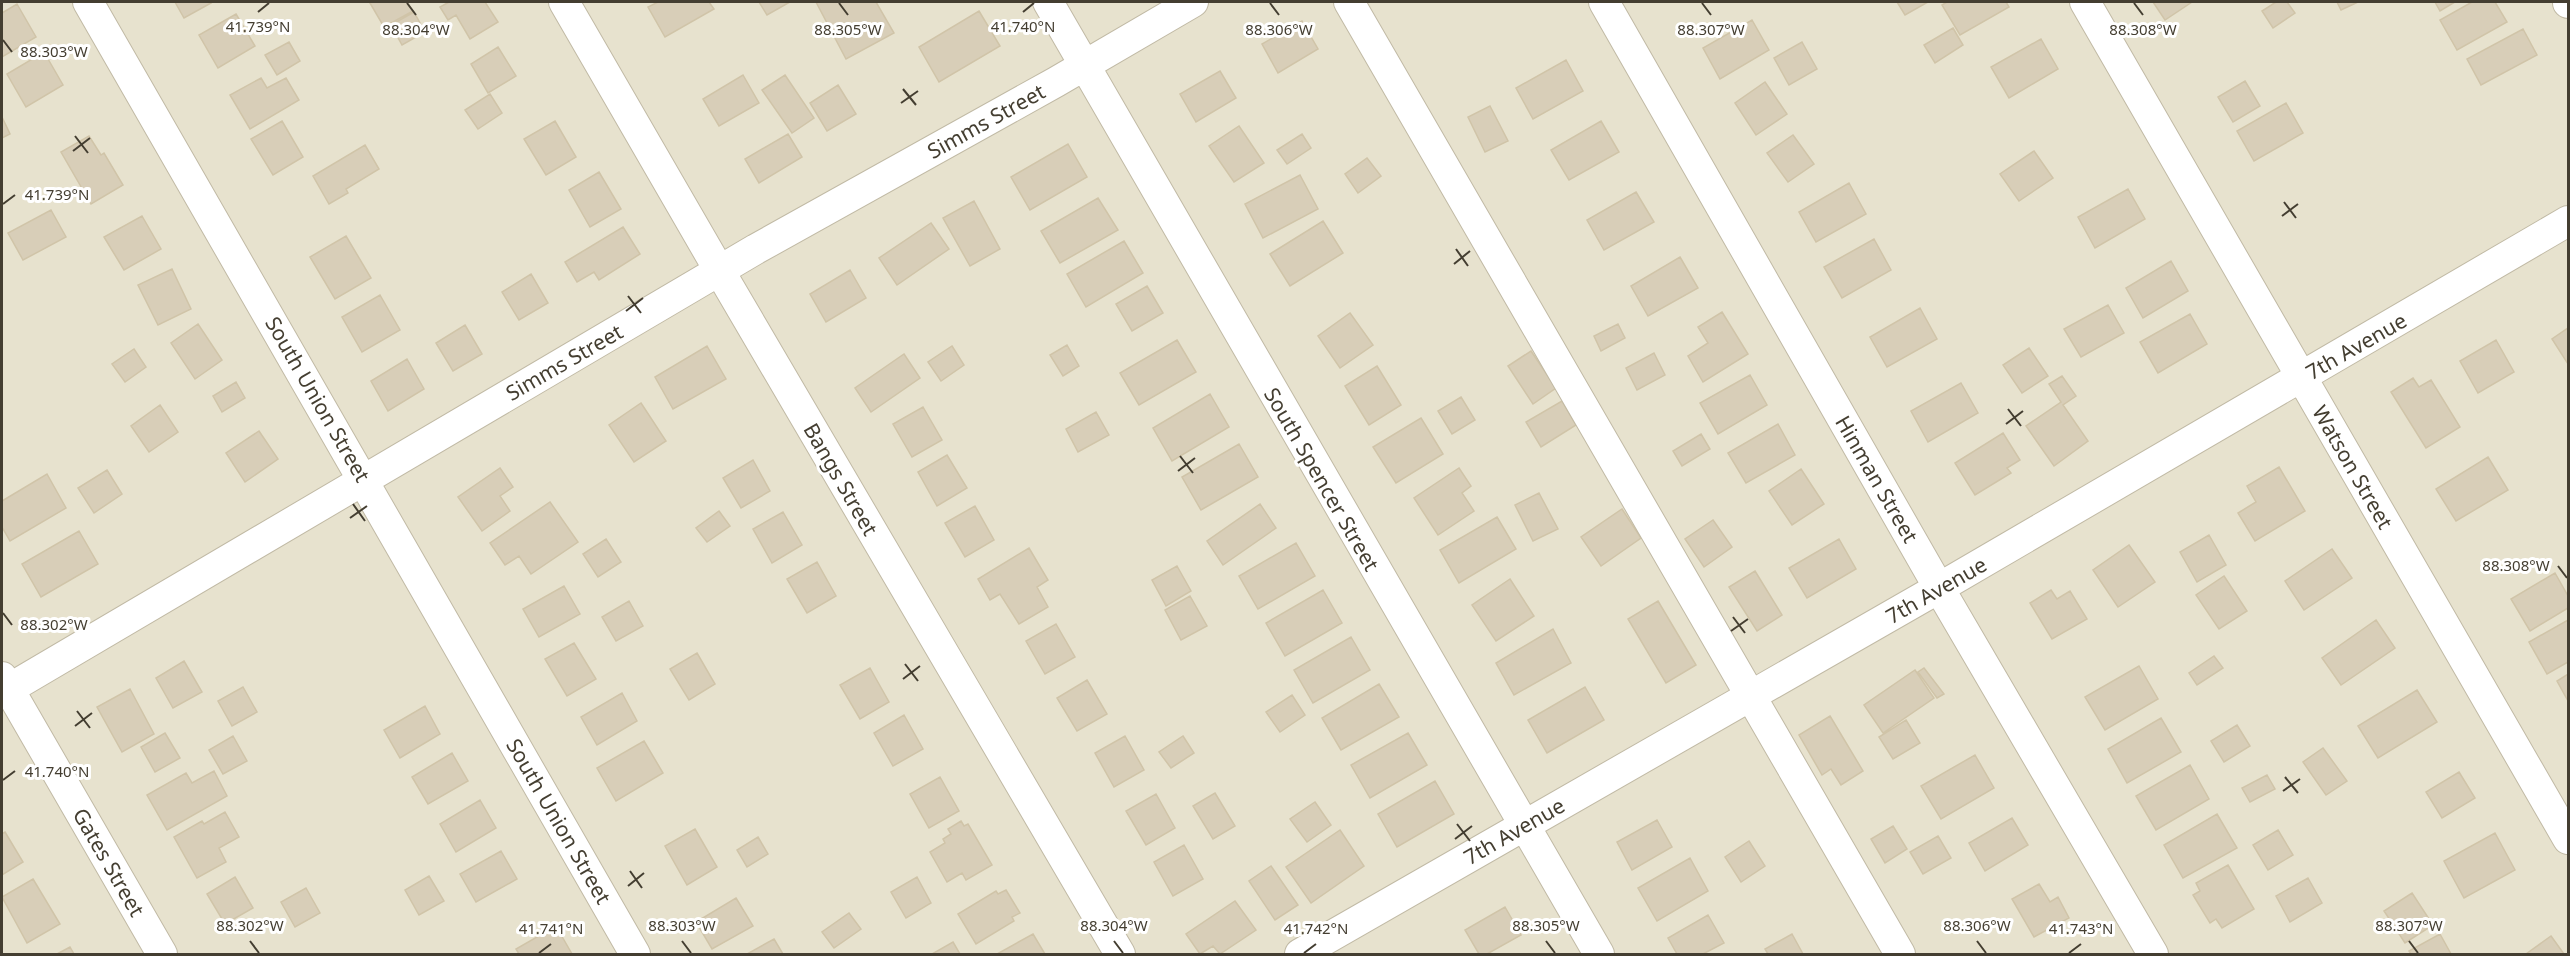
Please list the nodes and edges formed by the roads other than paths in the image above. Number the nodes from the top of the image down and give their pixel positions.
1 (88, 2) edge
2 (564, 2) edge
3 (1048, 2) edge
4 (1193, 2) edge
5 (1349, 2) edge
6 (1604, 2) edge
7 (2085, 2) edge
8 (1085, 65) junction
9 (2568, 221) edge
10 (719, 270) junction
11 (2301, 378) junction
12 (364, 479) junction
13 (1939, 588) junction
14 (4, 686) edge
15 (1750, 696) junction
16 (1523, 825) junction
17 (2568, 839) edge
18 (162, 954) edge
19 (635, 954) edge
20 (1120, 954) edge
21 (1300, 954) edge
22 (1599, 954) edge
23 (1900, 954) edge
24 (2153, 954) edge

1 - 12 street, South Union Street
2 - 10 street, Bangs Street
3 - 8 street, South Spencer Street
4 - 8 street, Simms Street
5 - 15 street
6 - 13 street, Hinman Street
7 - 11 street, Watson Street
8 - 10 street, Simms Street
8 - 16 street, South Spencer Street
9 - 11 street, 7th Avenue
10 - 12 street, Simms Street
10 - 20 street, Bangs Street
11 - 13 street, 7th Avenue
11 - 17 street, Watson Street
12 - 14 street, Simms Street
12 - 19 street, South Union Street
13 - 15 street, 7th Avenue
13 - 24 street, Hinman Street
14 - 18 street, Gates Street
15 - 16 street, 7th Avenue
15 - 23 street
16 - 21 street, 7th Avenue
16 - 22 street, South Spencer Street

